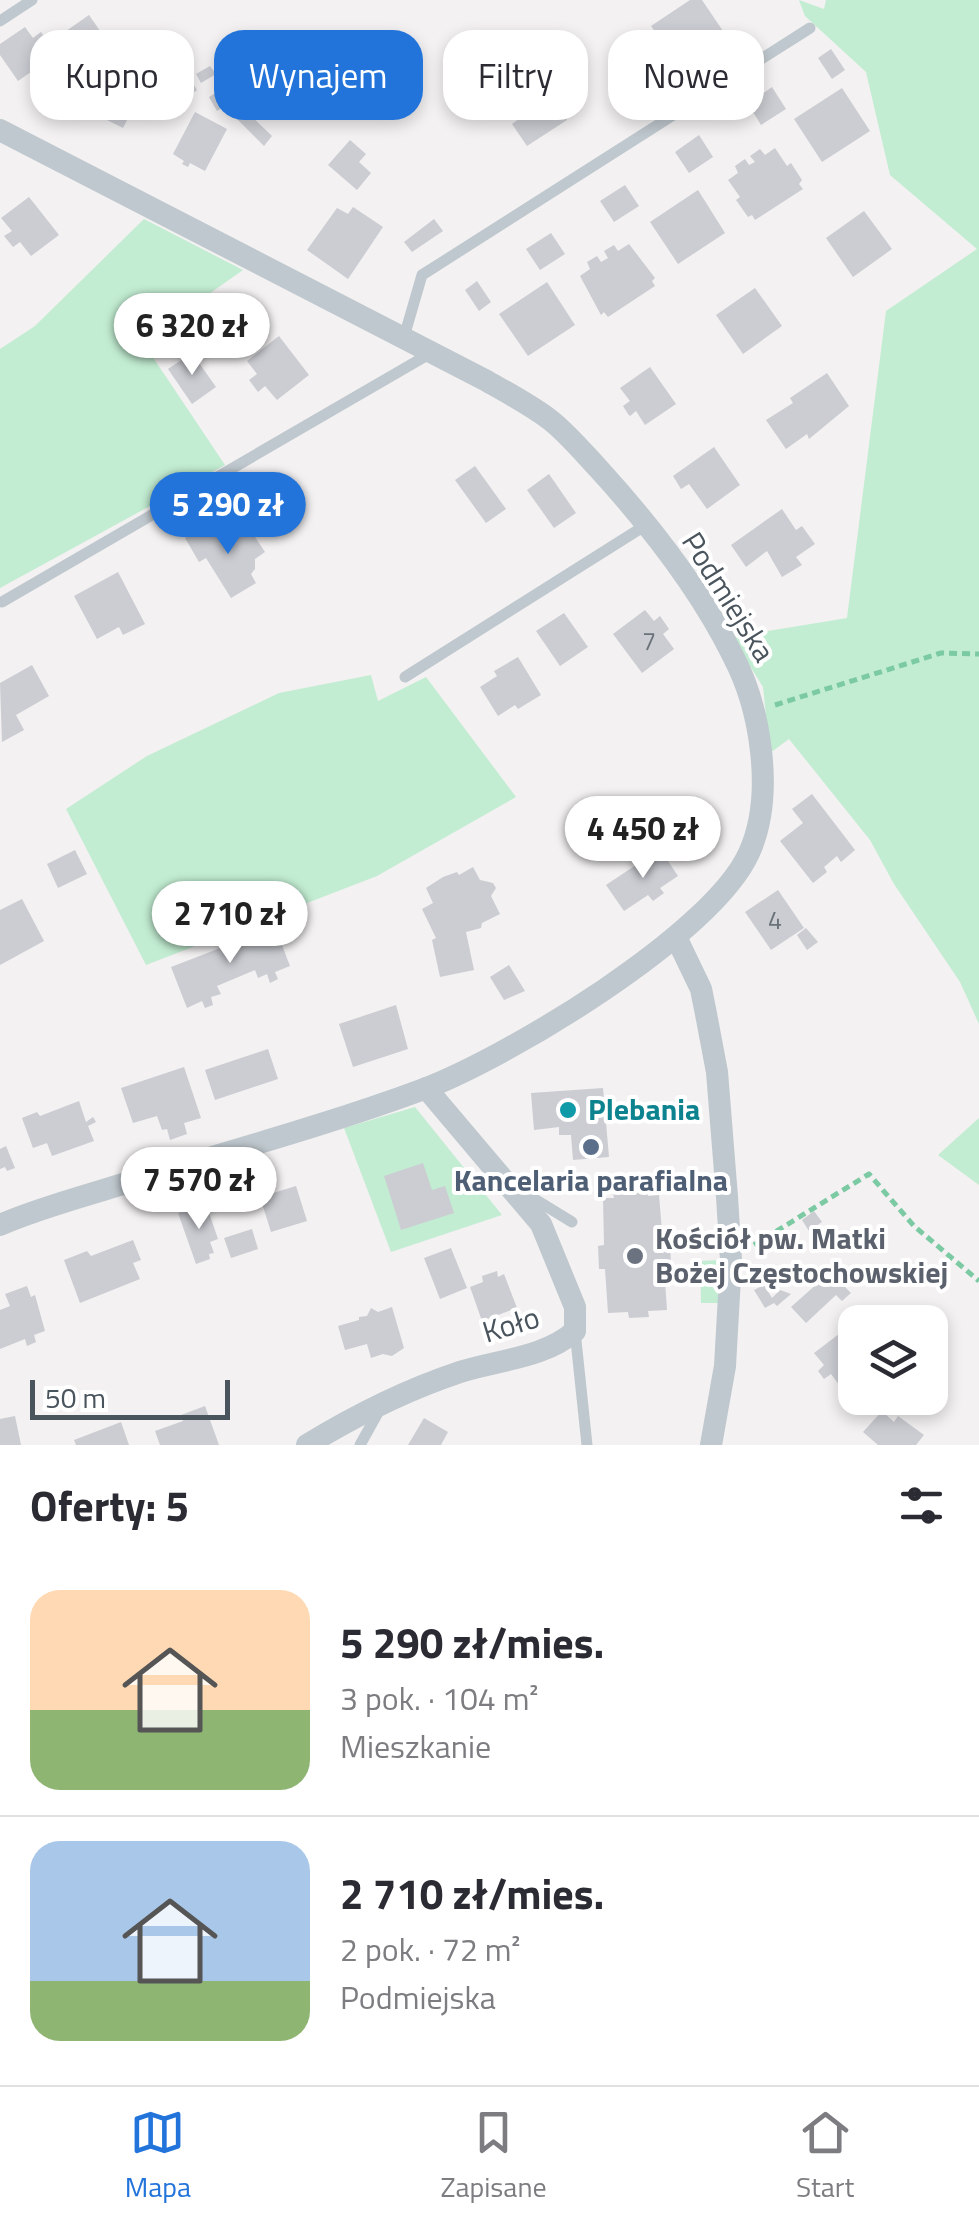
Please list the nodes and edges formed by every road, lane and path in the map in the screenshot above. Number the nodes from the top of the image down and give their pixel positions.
1 (32, 0) edge
2 (0, 21) edge
3 (810, 28) dead end
4 (0, 130) edge
5 (404, 338) junction
6 (432, 353) junction
7 (646, 525) junction
8 (2, 602) edge
9 (979, 654) edge
10 (405, 677) dead end
11 (756, 711) junction
12 (676, 937) junction
13 (426, 1088) junction
14 (510, 1185) junction
15 (572, 1222) dead end
16 (0, 1225) edge
17 (730, 1260) junction
18 (979, 1281) edge
19 (576, 1331) junction
20 (384, 1401) junction
21 (307, 1445) edge
22 (360, 1445) edge
23 (587, 1445) edge
24 (711, 1445) edge

1 - 2 lane
3 - 5 lane
4 - 5 street, Podmiejska
5 - 6 street, Podmiejska
6 - 7 street, Podmiejska
6 - 8 lane
7 - 10 lane
7 - 11 street, Podmiejska
9 - 11 path
11 - 12 street, Podmiejska
12 - 13 street, Podmiejska
12 - 17 street
13 - 14 street, Koło
13 - 16 street, Podmiejska
14 - 15 lane
14 - 19 street, Koło
17 - 18 path
17 - 24 street
19 - 20 street, Koło
19 - 23 lane
20 - 21 street, Koło
20 - 22 lane

